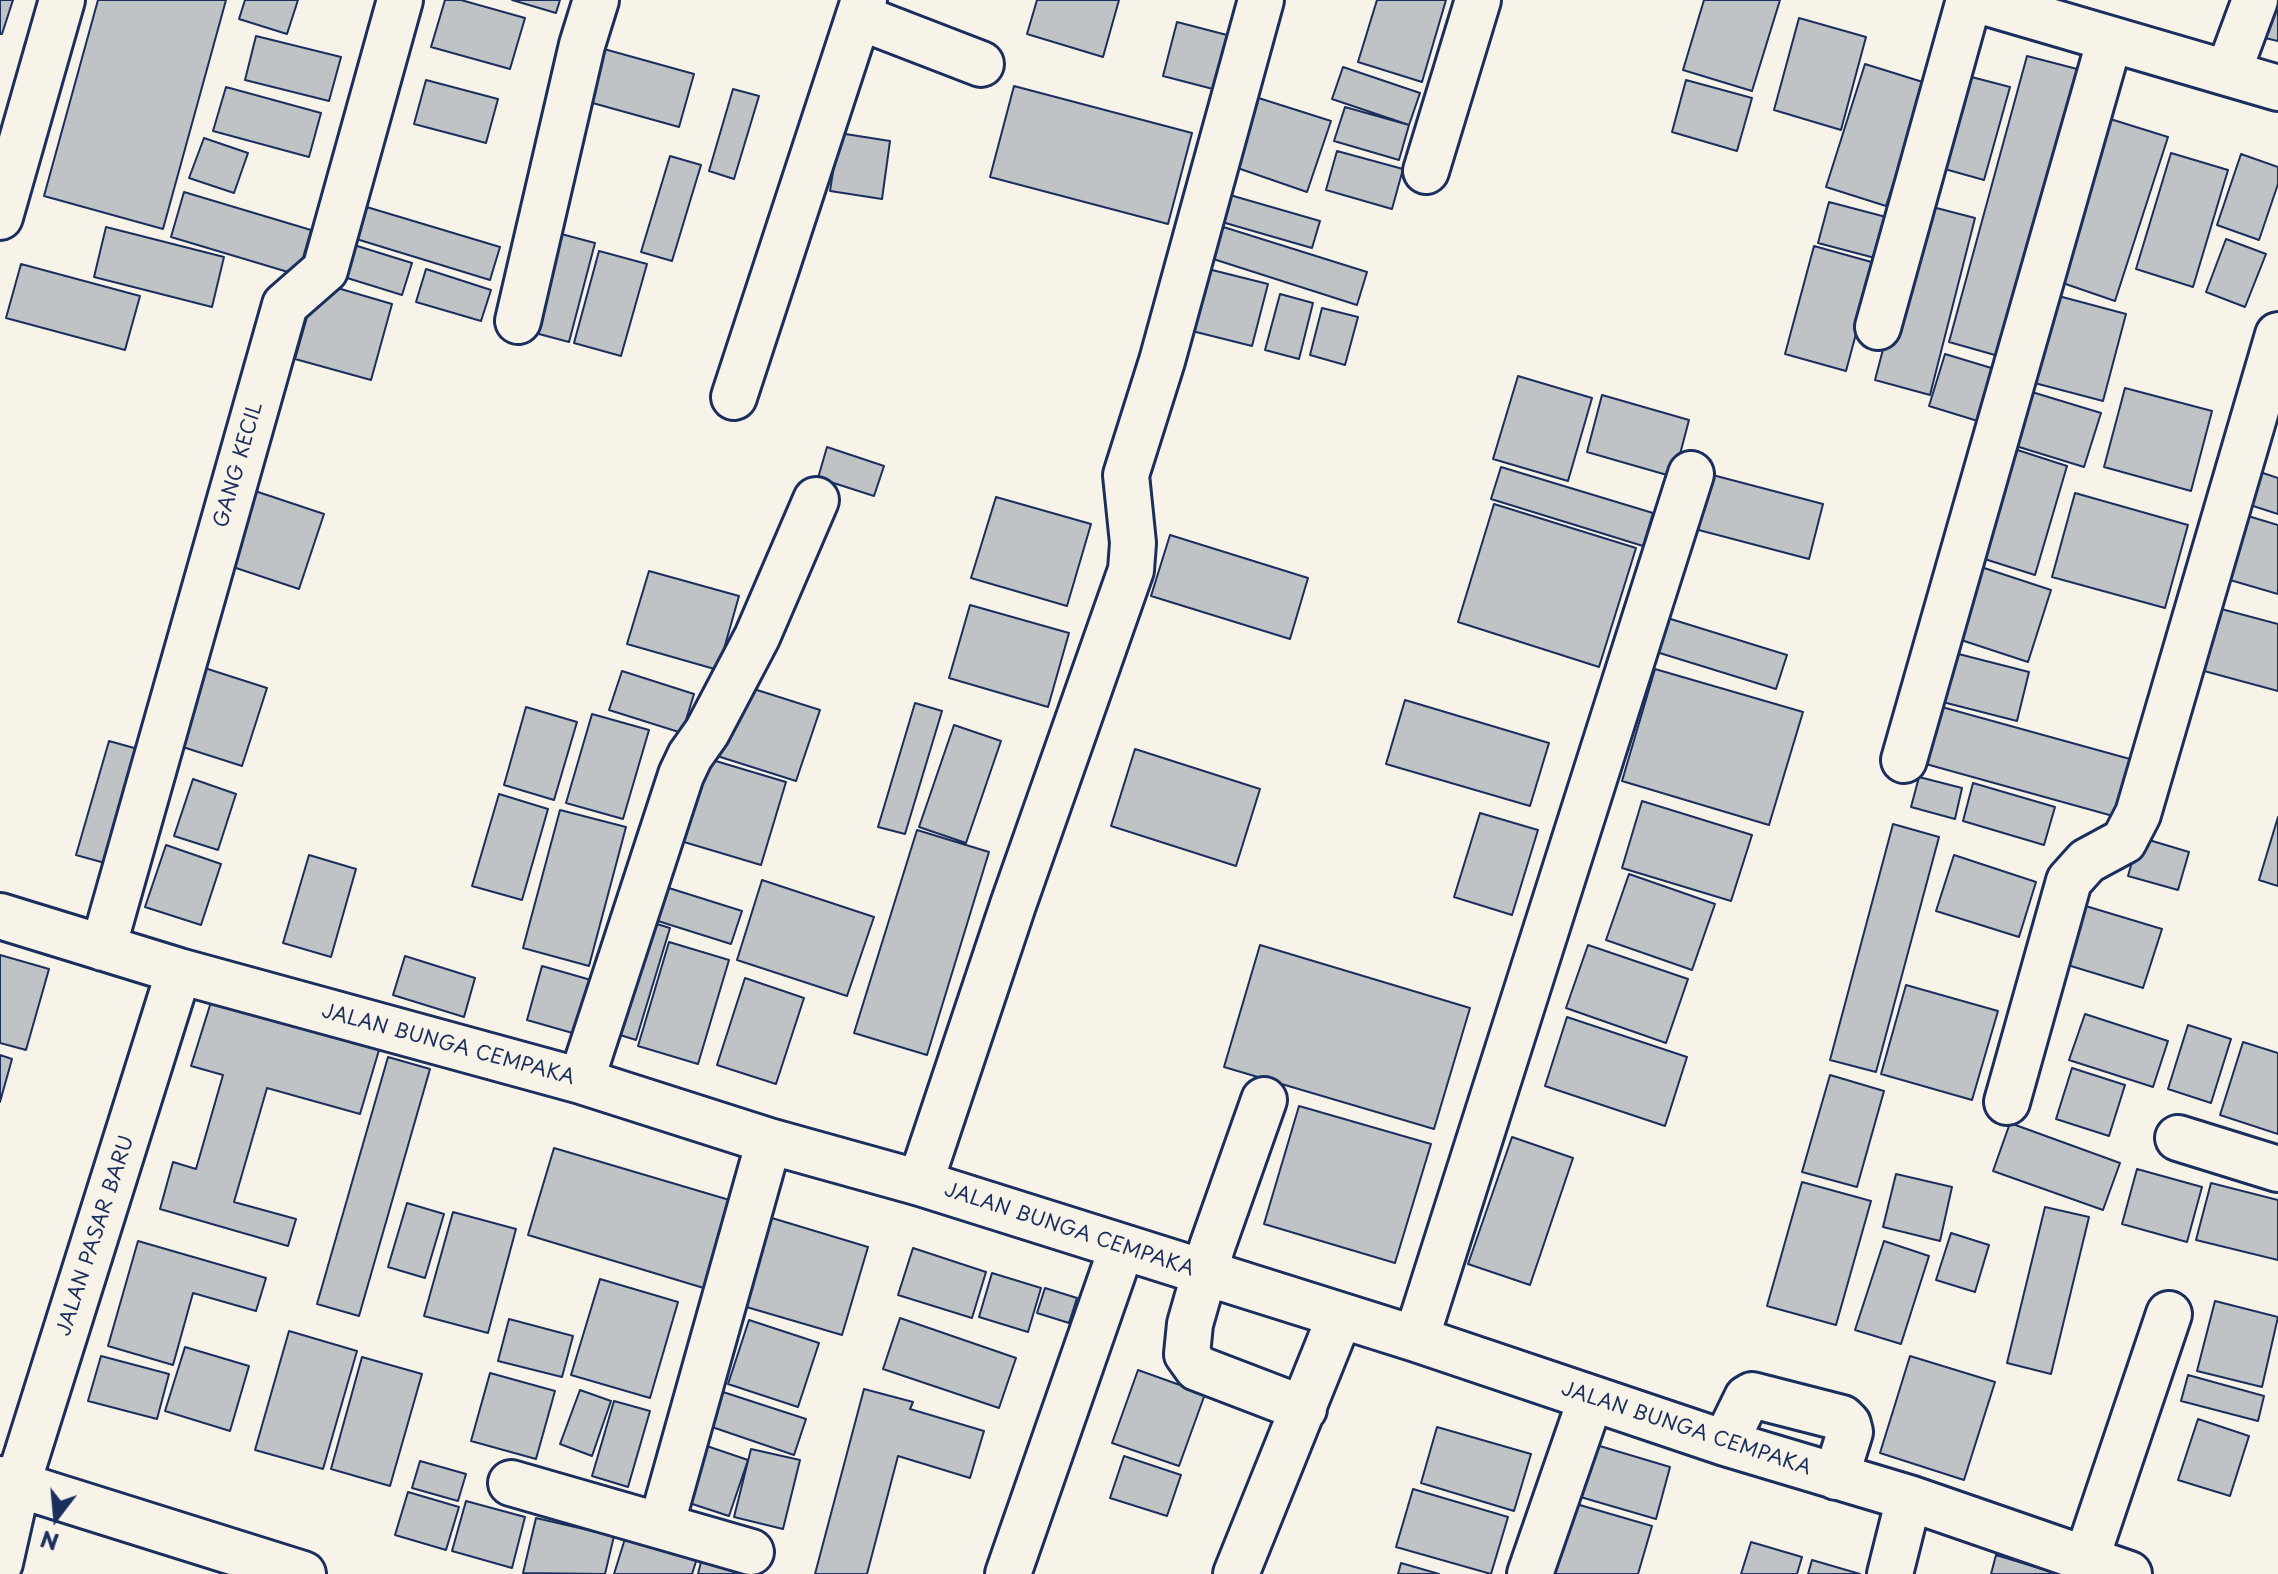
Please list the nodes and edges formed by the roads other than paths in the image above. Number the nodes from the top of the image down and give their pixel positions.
1 (62, 0) edge
2 (400, 0) edge
3 (596, 0) edge
4 (1261, 0) edge
5 (1478, 0) edge
6 (1969, 0) edge
7 (1977, 0) edge
8 (2255, 0) edge
9 (861, 8) edge
10 (2110, 39) junction
11 (981, 64) dead end
12 (2228, 73) junction
13 (2278, 88) edge
14 (1426, 171) dead end
15 (0, 217) edge
16 (518, 321) dead end
17 (1878, 327) dead end
18 (2278, 335) edge
19 (734, 397) dead end
20 (1691, 474) dead end
21 (816, 500) dead end
22 (1904, 760) dead end
23 (0, 916) edge
24 (103, 948) junction
25 (179, 971) junction
26 (581, 1081) junction
27 (1264, 1100) dead end
28 (2007, 1102) dead end
29 (2178, 1138) dead end
30 (769, 1141) junction
31 (2278, 1169) edge
32 (920, 1183) junction
33 (1122, 1247) junction
34 (1205, 1273) junction
35 (2169, 1314) dead end
36 (1340, 1316) junction
37 (1416, 1339) junction
38 (1591, 1398) junction
39 (1304, 1409) junction
40 (1725, 1443) junction
41 (1836, 1477) junction
42 (9, 1481) edge
43 (511, 1483) dead end
44 (1909, 1498) junction
45 (661, 1526) junction
46 (751, 1552) dead end
47 (2086, 1560) junction
48 (0, 1563) edge
49 (303, 1574) edge
50 (1008, 1574) edge
51 (1236, 1574) edge
52 (1530, 1574) edge
53 (1890, 1574) edge
54 (2129, 1574) edge

1 - 15 street
2 - 24 street, GANG KECIL
3 - 16 street
4 - 32 street
5 - 14 street
6 - 17 street
7 - 10 street
8 - 12 street
9 - 11 street
9 - 19 street
10 - 12 street
10 - 22 street
12 - 13 street
18 - 28 street
20 - 37 street
21 - 26 street
23 - 24 street, JALAN BUNGA CEMPAKA
24 - 25 street, JALAN BUNGA CEMPAKA
25 - 26 street, JALAN BUNGA CEMPAKA
25 - 42 street, JALAN PASAR BARU
26 - 30 street, JALAN BUNGA CEMPAKA
27 - 34 street
29 - 31 street
30 - 32 street, JALAN BUNGA CEMPAKA
30 - 45 street
32 - 33 street, JALAN BUNGA CEMPAKA
33 - 34 street, JALAN BUNGA CEMPAKA
33 - 50 street
34 - 36 street, JALAN BUNGA CEMPAKA
34 - 39 street
35 - 47 street
36 - 37 street, JALAN BUNGA CEMPAKA
36 - 39 street
37 - 38 street, JALAN BUNGA CEMPAKA
38 - 40 street, JALAN BUNGA CEMPAKA
38 - 52 street
39 - 51 street
40 - 41 street, JALAN BUNGA CEMPAKA
40 - 41 street
41 - 44 street, JALAN BUNGA CEMPAKA
42 - 48 street, JALAN PASAR BARU
42 - 49 street
43 - 45 street
44 - 47 street, JALAN BUNGA CEMPAKA
44 - 53 street
45 - 46 street
47 - 54 street, JALAN BUNGA CEMPAKA

